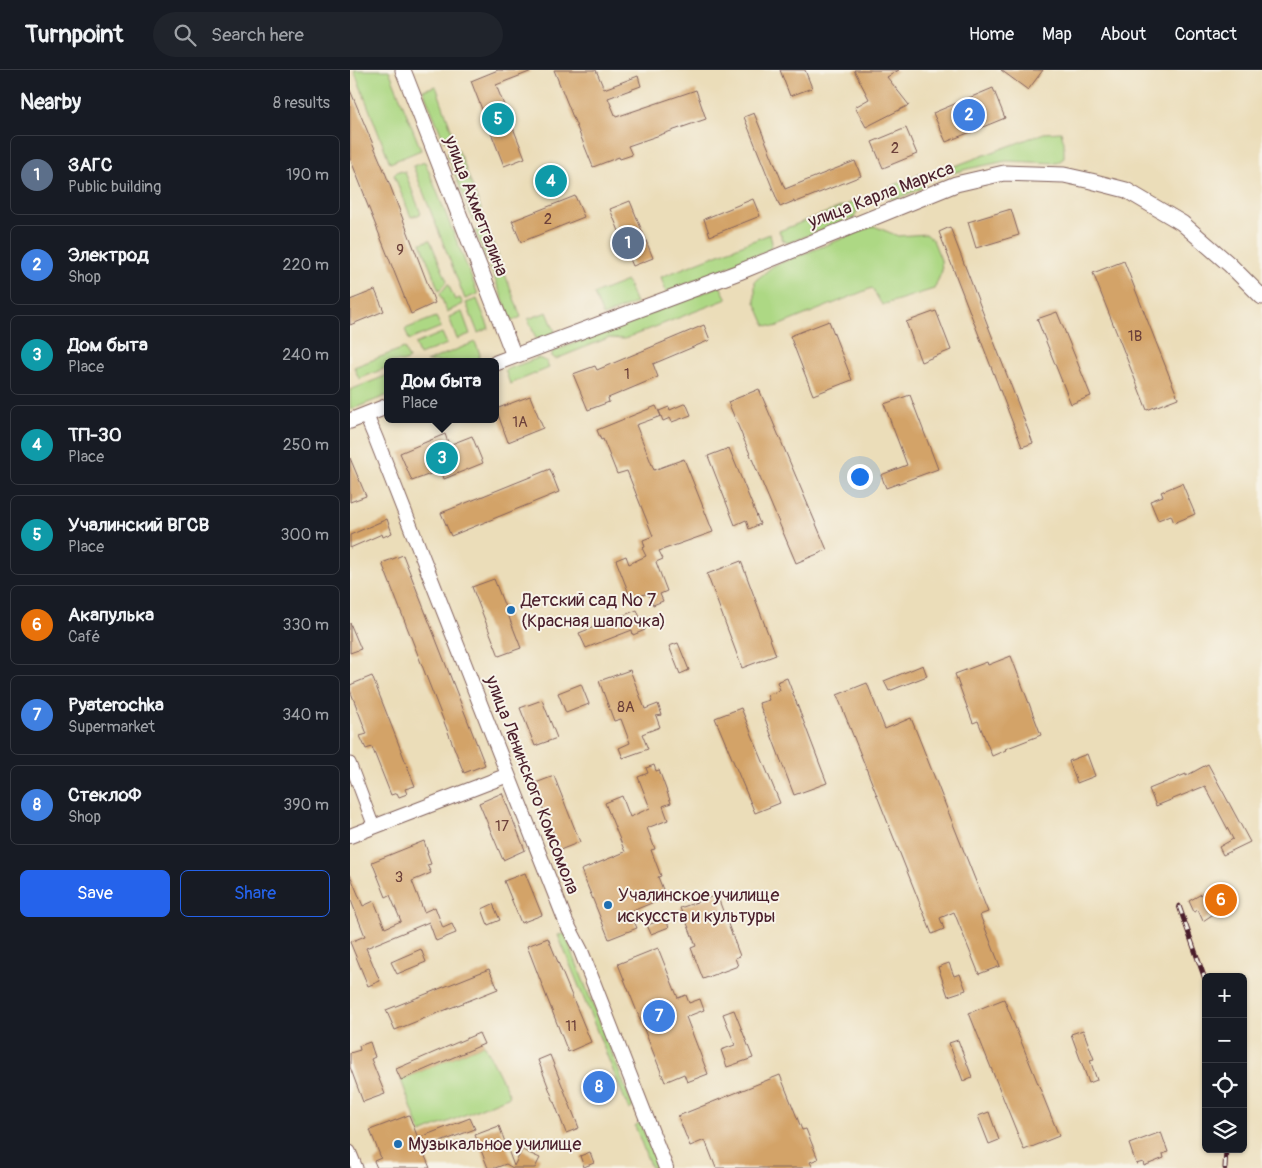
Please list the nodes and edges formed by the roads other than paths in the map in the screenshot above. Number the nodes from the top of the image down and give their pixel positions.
1 (402, 70) edge
2 (1262, 297) edge
3 (514, 356) junction
4 (499, 362) edge
5 (384, 407) edge
6 (366, 414) junction
7 (350, 421) edge
8 (350, 763) edge
9 (508, 775) junction
10 (374, 827) junction
11 (350, 836) edge
12 (350, 1151) edge
13 (357, 1168) edge
14 (666, 1168) edge

1 - 3 main road, улица Ахметгалина
2 - 3 main road, улица Карла Маркса
3 - 4 main road, улица Карла Маркса
5 - 6 main road
6 - 7 main road
6 - 9 street, улица Ленинского Комсомола
8 - 10 street
9 - 10 street
9 - 14 street, улица Ленинского Комсомола
10 - 11 street
12 - 13 street

